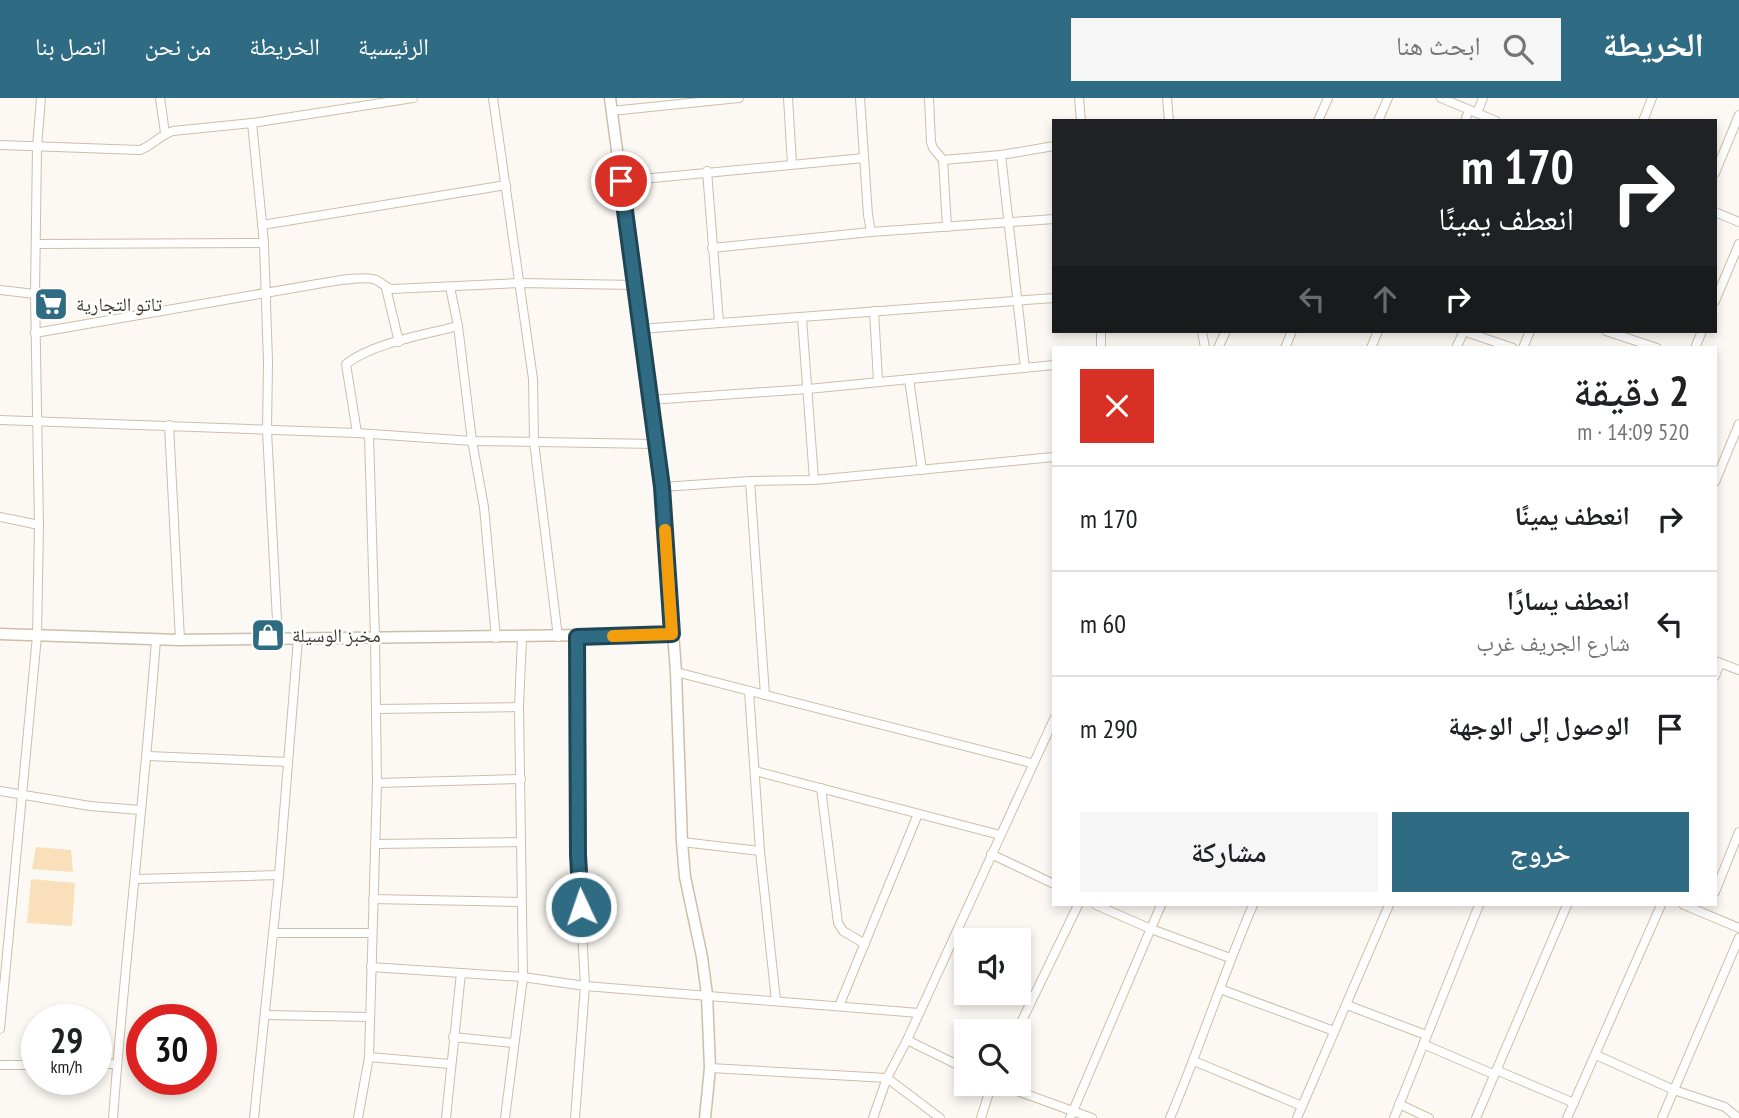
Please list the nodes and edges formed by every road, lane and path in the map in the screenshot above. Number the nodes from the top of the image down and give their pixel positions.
1 (41, 98) edge
2 (160, 98) edge
3 (413, 98) edge
4 (493, 98) edge
5 (610, 98) edge
6 (739, 98) edge
7 (788, 98) edge
8 (860, 98) edge
9 (929, 98) edge
10 (1079, 98) edge
11 (1167, 98) edge
12 (1328, 98) edge
13 (1388, 98) edge
14 (1441, 98) edge
15 (1483, 98) edge
16 (1653, 98) edge
17 (699, 100) edge
18 (611, 111) junction
19 (1473, 111) junction
20 (1739, 116) edge
21 (1081, 119) edge
22 (1170, 119) edge
23 (1319, 119) edge
24 (1379, 119) edge
25 (1467, 119) edge
26 (1491, 119) edge
27 (1644, 119) edge
28 (252, 123) junction
29 (165, 134) junction
30 (0, 145) edge
31 (1052, 146) edge
32 (37, 147) junction
33 (1001, 155) junction
34 (864, 158) junction
35 (943, 160) junction
36 (792, 164) junction
37 (1717, 168) edge
38 (707, 171) junction
39 (621, 181) junction
40 (506, 186) junction
41 (1717, 213) edge
42 (1052, 219) edge
43 (1739, 222) edge
44 (1009, 223) junction
45 (262, 225) junction
46 (947, 227) junction
47 (871, 232) junction
48 (264, 243) junction
49 (36, 244) junction
50 (1739, 244) edge
51 (712, 248) junction
52 (520, 283) junction
53 (636, 285) junction
54 (450, 286) junction
55 (386, 288) junction
56 (0, 290) edge
57 (265, 293) junction
58 (35, 294) junction
59 (1717, 296) edge
60 (1052, 298) edge
61 (1018, 300) junction
62 (874, 311) junction
63 (802, 318) junction
64 (719, 323) junction
65 (458, 326) junction
66 (640, 329) junction
67 (35, 333) junction
68 (1469, 333) edge
69 (1612, 333) edge
70 (399, 342) junction
71 (1507, 346) edge
72 (1651, 346) edge
73 (1052, 365) edge
74 (1025, 368) junction
75 (909, 379) junction
76 (878, 381) junction
77 (808, 389) junction
78 (649, 400) junction
79 (0, 420) edge
80 (37, 421) junction
81 (1739, 424) edge
82 (169, 425) junction
83 (267, 431) junction
84 (357, 433) junction
85 (369, 435) junction
86 (472, 442) junction
87 (534, 442) junction
88 (656, 444) junction
89 (1735, 446) edge
90 (1052, 457) edge
91 (922, 470) junction
92 (1717, 472) edge
93 (750, 481) junction
94 (814, 481) junction
95 (662, 487) junction
96 (0, 517) edge
97 (39, 525) junction
98 (0, 634) edge
99 (672, 634) junction
100 (37, 636) junction
101 (522, 637) junction
102 (558, 637) junction
103 (577, 637) junction
104 (375, 638) junction
105 (496, 638) junction
106 (278, 639) junction
107 (298, 639) junction
108 (156, 640) junction
109 (180, 640) junction
110 (1718, 662) edge
111 (1739, 670) edge
112 (676, 672) junction
113 (749, 691) junction
114 (765, 695) junction
115 (519, 707) junction
116 (376, 709) junction
117 (1052, 723) edge
118 (148, 756) junction
119 (288, 762) junction
120 (1031, 763) junction
121 (755, 771) junction
122 (520, 779) junction
123 (377, 783) junction
124 (821, 788) junction
125 (0, 792) edge
126 (23, 797) junction
127 (140, 810) junction
128 (918, 814) junction
129 (1739, 832) edge
130 (1000, 835) junction
131 (521, 842) junction
132 (682, 842) junction
133 (375, 844) junction
134 (760, 851) junction
135 (992, 854) junction
136 (279, 876) junction
137 (136, 879) junction
138 (1052, 883) edge
139 (1717, 887) edge
140 (373, 899) junction
141 (521, 902) junction
142 (1078, 906) edge
143 (1098, 906) edge
144 (1161, 906) edge
145 (1253, 906) edge
146 (1389, 906) edge
147 (1479, 906) edge
148 (1567, 906) edge
149 (1661, 906) edge
150 (1686, 906) edge
151 (1710, 906) edge
152 (1706, 914) junction
153 (1739, 928) edge
154 (1151, 929) junction
155 (273, 933) junction
156 (371, 933) junction
157 (1739, 938) edge
158 (865, 944) junction
159 (1230, 958) junction
160 (371, 967) junction
161 (461, 974) junction
162 (523, 977) junction
163 (585, 986) junction
164 (1220, 989) junction
165 (707, 995) junction
166 (776, 1002) junction
167 (1347, 1005) junction
168 (839, 1006) junction
169 (919, 1013) junction
170 (266, 1015) junction
171 (370, 1017) junction
172 (1023, 1019) edge
173 (0, 1023) edge
174 (0, 1029) edge
175 (1334, 1031) junction
176 (453, 1037) junction
177 (907, 1040) junction
178 (1425, 1040) junction
179 (513, 1043) junction
180 (1596, 1055) junction
181 (369, 1057) junction
182 (1194, 1060) junction
183 (954, 1063) edge
184 (112, 1064) edge
185 (117, 1064) junction
186 (450, 1064) junction
187 (0, 1065) edge
188 (21, 1065) edge
189 (710, 1069) junction
190 (1495, 1072) junction
191 (887, 1078) junction
192 (1674, 1090) junction
193 (989, 1096) edge
194 (1026, 1096) edge
195 (1574, 1103) junction
196 (1399, 1104) junction
197 (1302, 1106) junction
198 (1072, 1114) edge
199 (113, 1118) edge
200 (254, 1118) edge
201 (358, 1118) edge
202 (446, 1118) edge
203 (505, 1118) edge
204 (575, 1118) edge
205 (705, 1118) edge
206 (873, 1118) edge
207 (940, 1118) edge
208 (981, 1118) edge
209 (1092, 1118) edge
210 (1170, 1118) edge
211 (1297, 1118) edge
212 (1394, 1118) edge
213 (1429, 1118) edge
214 (1476, 1118) edge
215 (1567, 1118) edge
216 (1662, 1118) edge
217 (1738, 1118) edge

1 - 32 street
2 - 29 street
3 - 28 street
4 - 40 street
5 - 18 street
6 - 17 street
7 - 36 street
8 - 34 street
9 - 35 street
10 - 21 street
11 - 22 street
12 - 23 street
13 - 24 street
14 - 19 street
15 - 19 street
16 - 27 street
17 - 18 street
18 - 39 street
19 - 25 street
19 - 26 street
20 - 37 street
28 - 29 street
28 - 45 street
29 - 32 street
30 - 32 street
31 - 33 street
32 - 49 street
33 - 35 street
33 - 44 street
34 - 36 street
34 - 47 street
35 - 46 street
36 - 38 street
38 - 39 street
38 - 51 street
39 - 53 street
40 - 45 street
40 - 52 street
41 - 43 street
42 - 44 street
44 - 46 street
44 - 61 street
45 - 48 street
46 - 47 street
47 - 51 street
48 - 49 street
48 - 57 street
49 - 58 street
50 - 59 street
51 - 64 street
52 - 53 street
52 - 54 street
52 - 87 street
53 - 66 street
54 - 55 street
54 - 65 street
55 - 57 street
55 - 70 street
56 - 58 street
57 - 67 street
57 - 83 street
58 - 67 street
60 - 61 street
61 - 62 street
61 - 74 street
62 - 63 street
62 - 76 street
63 - 64 street
63 - 77 street
64 - 66 street
65 - 70 street
65 - 86 street
66 - 78 street
67 - 80 street
68 - 71 street
69 - 72 street
70 - 84 street
73 - 74 street
74 - 75 street
75 - 76 street
75 - 91 street
76 - 77 street
77 - 78 street
77 - 94 street
78 - 88 street
79 - 80 street
80 - 82 street
80 - 97 street
81 - 89 street
82 - 83 street
82 - 109 street
83 - 84 street
83 - 106 street
84 - 85 street
85 - 86 street
85 - 104 street
86 - 87 street
86 - 105 street
87 - 88 street
87 - 102 street
88 - 95 street
89 - 92 street
90 - 91 street
91 - 94 street
93 - 94 street
93 - 95 street
93 - 114 street
95 - 99 street
96 - 97 street
97 - 100 street
98 - 100 street
99 - 103 street
99 - 112 street
100 - 108 street
100 - 126 street
101 - 102 street
101 - 105 street
101 - 115 street
102 - 103 street
103 - 163 street
104 - 105 street
104 - 107 street
104 - 116 street
106 - 107 street
106 - 109 street
107 - 119 street
108 - 109 street
108 - 118 street
110 - 111 street
112 - 113 street
112 - 132 street
113 - 114 street
113 - 121 street
114 - 120 street
115 - 116 street
115 - 122 street
116 - 123 street
117 - 120 street
118 - 119 street
118 - 127 street
119 - 136 street
120 - 130 street
121 - 124 street
121 - 134 street
122 - 123 street
122 - 131 street
123 - 133 street
124 - 128 street
124 - 158 street
125 - 126 street
126 - 127 street
126 - 173 street
127 - 137 street
128 - 130 street
128 - 158 street
129 - 139 street
130 - 135 street
131 - 133 street
131 - 141 street
132 - 134 street
132 - 165 street
133 - 140 street
134 - 166 street
135 - 138 street
135 - 169 street
136 - 137 street
136 - 155 street
137 - 185 street
140 - 141 street
140 - 156 street
141 - 162 street
142 - 172 street
143 - 154 street
144 - 154 street
145 - 159 street
146 - 167 street
147 - 178 street
148 - 190 street
149 - 180 street
150 - 152 street
151 - 152 street
152 - 153 street
154 - 159 street
154 - 198 street
155 - 156 street
155 - 170 street
156 - 160 street
157 - 192 street
158 - 168 street
159 - 164 street
160 - 161 street
160 - 171 street
161 - 162 street
161 - 176 street
162 - 163 street
162 - 179 street
163 - 165 street
163 - 204 street
164 - 175 street
164 - 182 street
165 - 166 street
165 - 189 street
166 - 168 street
167 - 175 street
167 - 178 street
168 - 169 street
169 - 177 street
170 - 171 street
170 - 200 street
171 - 181 street
173 - 174 street
175 - 197 street
176 - 179 street
176 - 186 street
177 - 183 street
177 - 191 street
178 - 190 street
178 - 196 street
179 - 203 street
180 - 192 street
180 - 195 street
181 - 186 street
181 - 201 street
182 - 197 street
182 - 210 street
184 - 185 street
185 - 199 street
186 - 202 street
187 - 188 street
189 - 191 street
189 - 205 street
190 - 195 street
190 - 214 street
191 - 206 street
191 - 207 street
192 - 216 street
192 - 217 street
193 - 208 street
194 - 198 street
195 - 215 street
196 - 212 street
196 - 213 street
197 - 211 street
198 - 209 street

